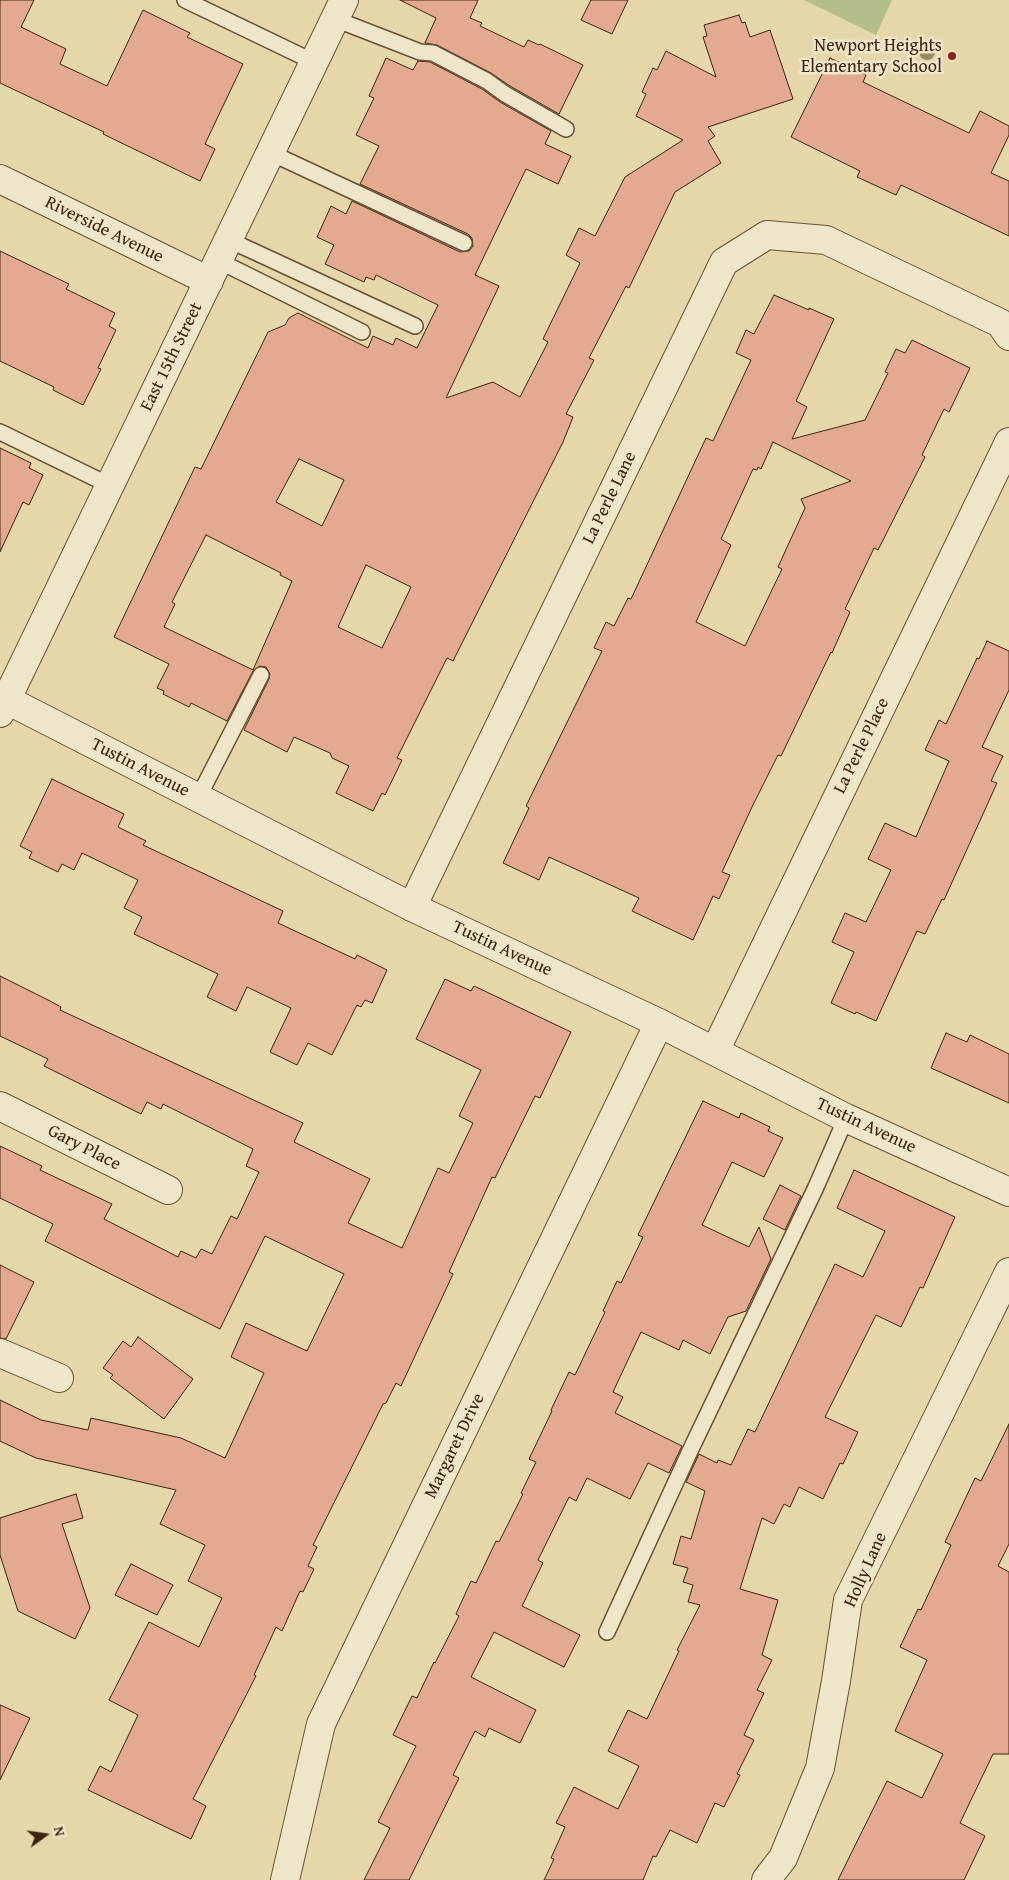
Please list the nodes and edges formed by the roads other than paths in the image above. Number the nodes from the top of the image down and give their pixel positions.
1 (185, 0) edge
2 (340, 9) edge
3 (314, 62) junction
4 (566, 129) dead end
5 (271, 153) junction
6 (0, 179) edge
7 (464, 243) dead end
8 (219, 260) junction
9 (415, 326) dead end
10 (362, 332) dead end
11 (1009, 336) edge
12 (0, 432) edge
13 (1009, 442) edge
14 (109, 485) junction
15 (261, 675) dead end
16 (2, 703) edge
17 (198, 798) junction
18 (412, 907) junction
19 (659, 1023) junction
20 (715, 1051) junction
21 (0, 1106) edge
22 (846, 1118) junction
23 (168, 1190) dead end
24 (1009, 1192) edge
25 (1009, 1272) edge
26 (0, 1353) edge
27 (59, 1378) dead end
28 (607, 1632) dead end
29 (285, 1880) edge
30 (766, 1880) edge

1 - 3 lane
2 - 3 street, East 15th Street
2 - 4 lane
3 - 5 street, East 15th Street
5 - 7 lane
5 - 8 street, East 15th Street
6 - 8 street, Riverside Avenue
8 - 9 lane
8 - 10 lane
8 - 14 street, East 15th Street
11 - 18 street, La Perle Lane
12 - 14 lane
13 - 20 street, La Perle Place
14 - 16 street, East 15th Street
15 - 17 lane
16 - 17 street, Tustin Avenue
17 - 18 street, Tustin Avenue
18 - 19 street, Tustin Avenue
19 - 20 street, Tustin Avenue
19 - 29 street, Margaret Drive
20 - 22 street, Tustin Avenue
21 - 23 street, Gary Place
22 - 24 street, Tustin Avenue
22 - 28 lane
25 - 30 street, Holly Lane
26 - 27 street

